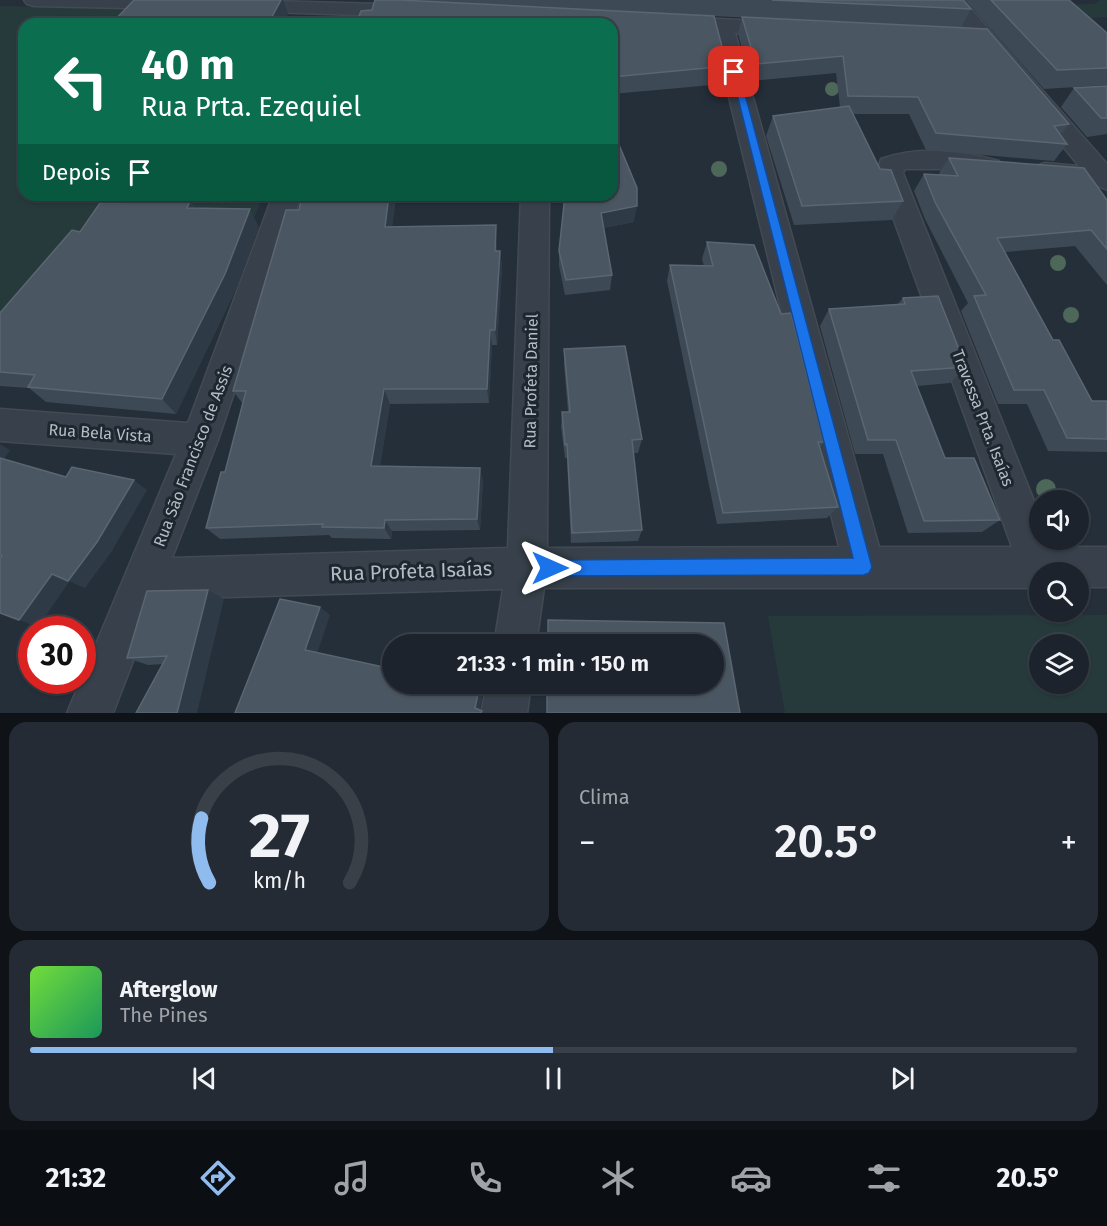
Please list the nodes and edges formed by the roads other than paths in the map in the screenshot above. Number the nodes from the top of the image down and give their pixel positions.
1 (34, 0) edge
2 (952, 0) edge
3 (200, 4) edge
4 (224, 4) edge
5 (353, 10) edge
6 (435, 12) edge
7 (654, 23) edge
8 (722, 27) junction
9 (806, 30) edge
10 (961, 37) edge
11 (985, 38) junction
12 (1105, 179) edge
13 (285, 201) edge
14 (535, 201) edge
15 (0, 425) edge
16 (200, 440) junction
17 (1038, 562) edge
18 (864, 567) junction
19 (1089, 567) edge
20 (1107, 567) edge
21 (527, 568) junction
22 (1029, 568) edge
23 (146, 579) junction
24 (517, 634) edge
25 (507, 694) edge
26 (90, 713) edge
27 (504, 713) edge

1 - 3 street
2 - 11 street
4 - 5 street
5 - 6 street
7 - 8 street
8 - 9 street
8 - 18 street
10 - 11 street
11 - 12 street
12 - 17 street, Travessa Prta. Isaías
13 - 16 street, Rua São Francisco de Assis
14 - 21 street, Rua Profeta Daniel
15 - 16 street, Rua Bela Vista
16 - 23 street, Rua São Francisco de Assis
18 - 21 street, Rua Profeta Isaías
18 - 22 street, Rua Profeta Isaías
19 - 20 street, Rua Profeta Isaías
21 - 23 street, Rua Profeta Isaías
21 - 24 street, Rua Profeta Daniel
23 - 26 street, Rua São Francisco de Assis
25 - 27 street

